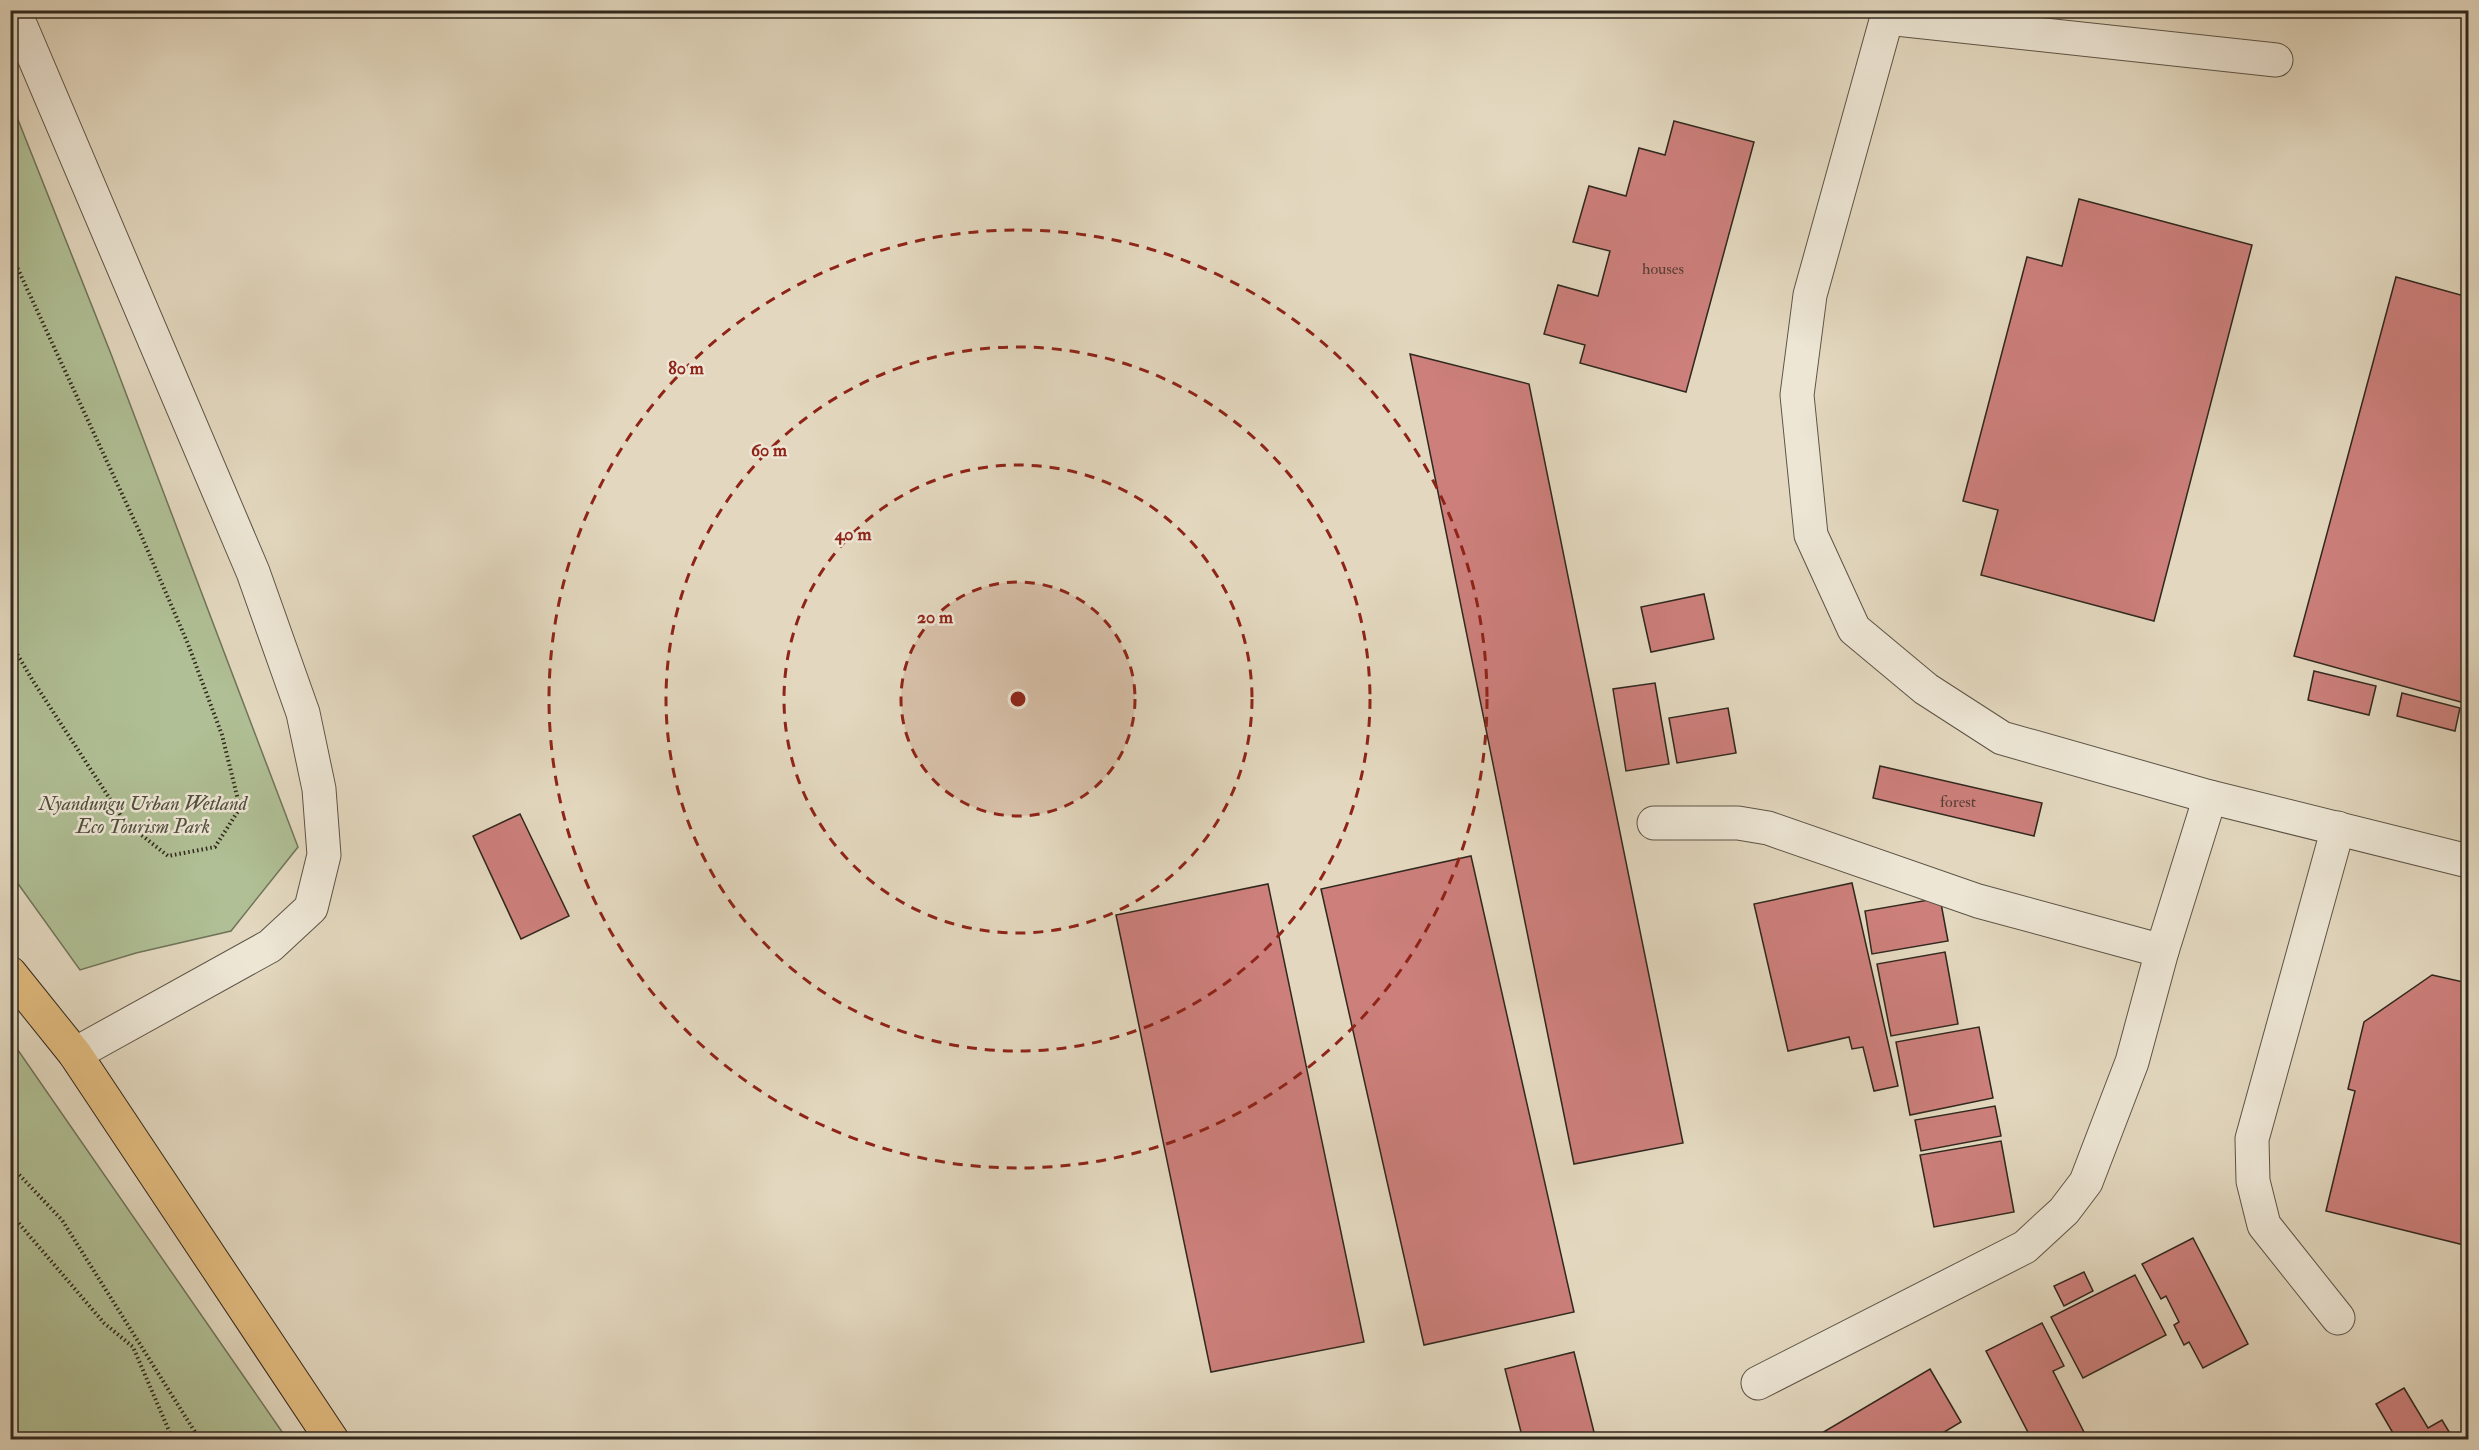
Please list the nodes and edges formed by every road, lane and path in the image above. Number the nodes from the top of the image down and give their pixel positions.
1 (14, 10) edge
2 (1888, 14) edge
3 (2276, 60) dead end
4 (10, 252) edge
5 (10, 642) edge
6 (2210, 797) junction
7 (1654, 824) dead end
8 (2338, 828) junction
9 (2469, 861) edge
10 (2163, 951) junction
11 (10, 973) edge
12 (75, 1054) junction
13 (10, 1165) edge
14 (10, 1214) edge
15 (2338, 1318) dead end
16 (1758, 1383) dead end
17 (173, 1440) edge
18 (200, 1440) edge
19 (332, 1440) edge

1 - 12 street
2 - 3 street
2 - 6 street
4 - 5 path
6 - 8 street
6 - 10 street
7 - 10 street
8 - 9 street
8 - 15 street
10 - 16 street
11 - 12 main road
12 - 19 main road
13 - 18 path
14 - 17 path

